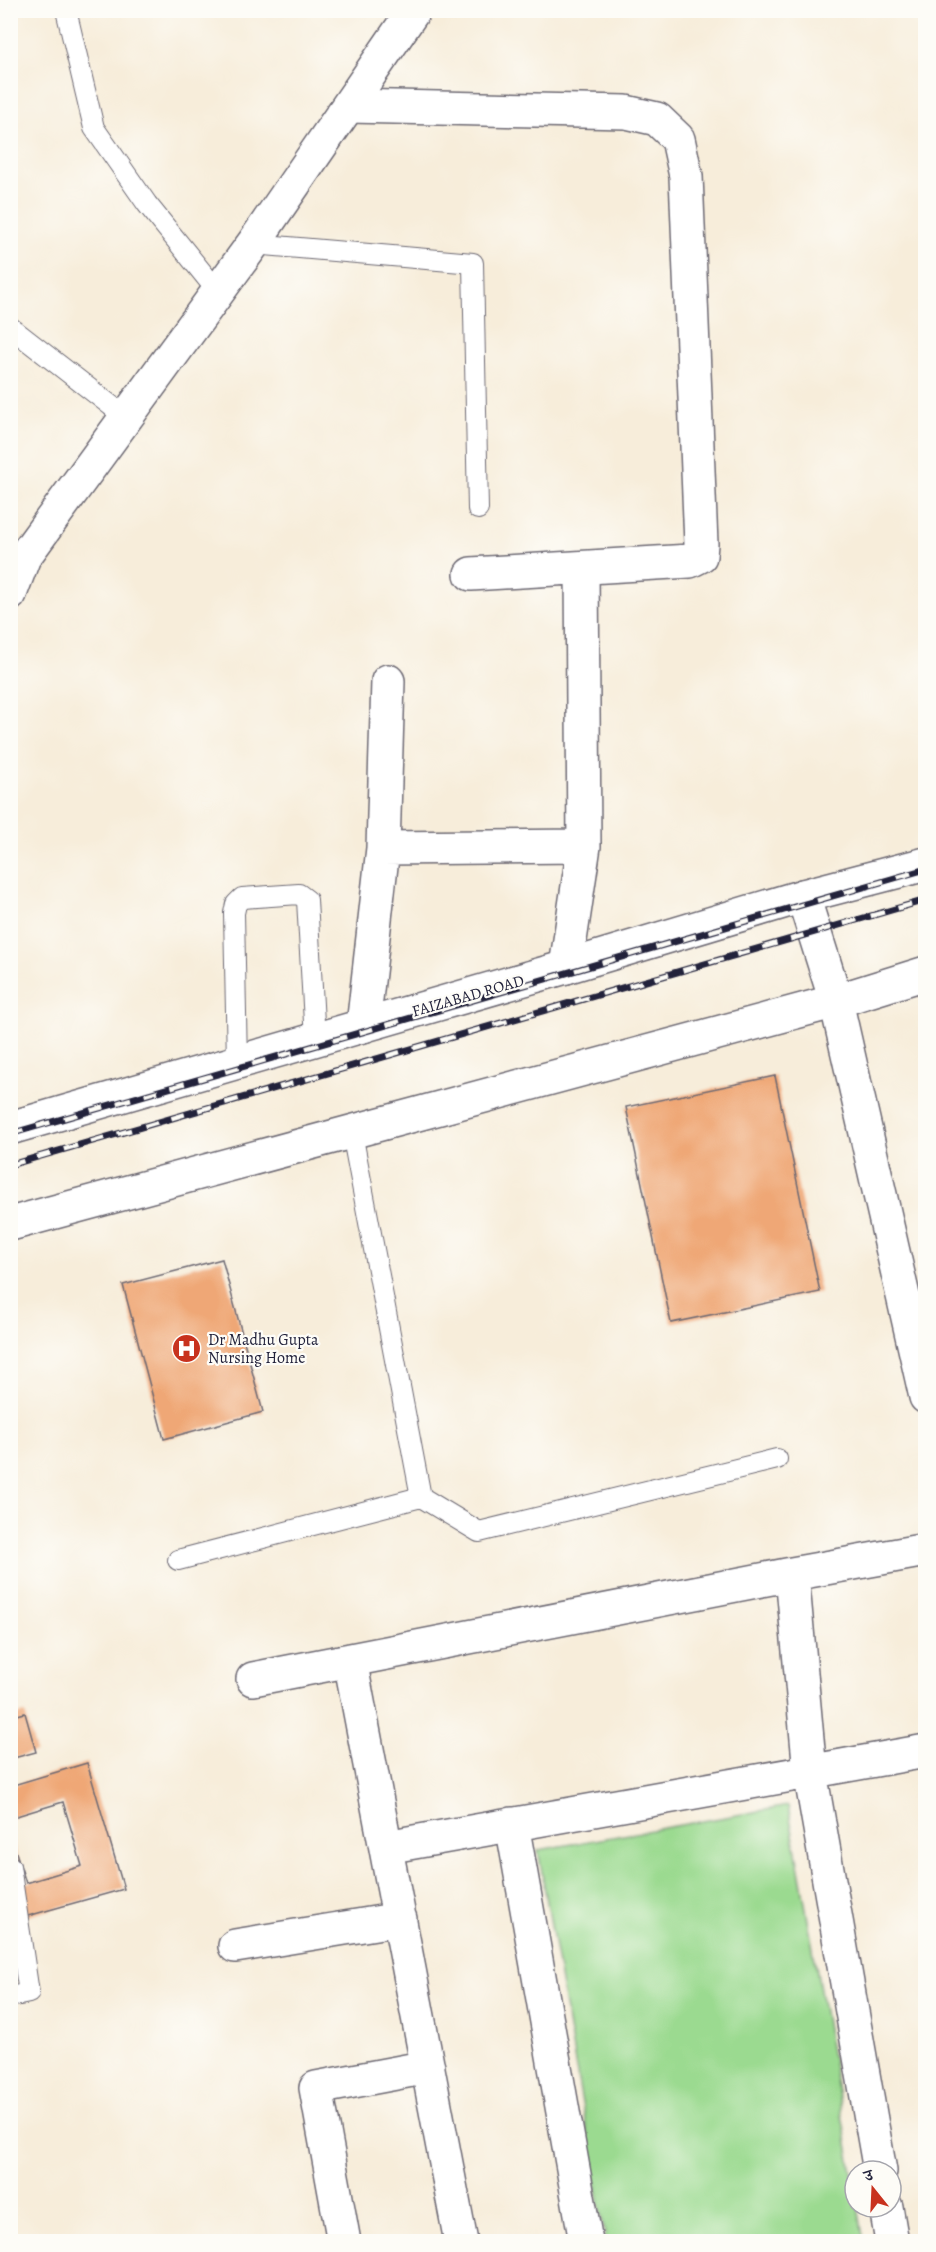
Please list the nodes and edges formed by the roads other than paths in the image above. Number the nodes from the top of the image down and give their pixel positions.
1 (66, 10) edge
2 (414, 10) edge
3 (349, 106) junction
4 (253, 244) junction
5 (219, 292) junction
6 (10, 327) edge
7 (127, 418) junction
8 (478, 509) dead end
9 (582, 568) junction
10 (471, 574) dead end
11 (10, 594) edge
12 (388, 681) dead end
13 (584, 846) junction
14 (383, 848) junction
15 (926, 864) edge
16 (803, 896) junction
17 (566, 967) junction
18 (926, 974) edge
19 (836, 1001) junction
20 (363, 1026) junction
21 (315, 1040) junction
22 (237, 1063) junction
23 (10, 1128) edge
24 (352, 1133) junction
25 (10, 1224) edge
26 (926, 1397) edge
27 (777, 1459) dead end
28 (421, 1497) junction
29 (926, 1550) edge
30 (178, 1560) dead end
31 (792, 1574) junction
32 (350, 1660) junction
33 (253, 1679) dead end
34 (926, 1751) edge
35 (810, 1772) junction
36 (512, 1824) junction
37 (386, 1846) junction
38 (10, 1866) edge
39 (400, 1919) junction
40 (235, 1946) dead end
41 (10, 1997) edge
42 (428, 2067) junction
43 (878, 2159) edge
44 (888, 2219) edge
45 (344, 2241) edge
46 (461, 2241) edge
47 (586, 2241) edge
48 (892, 2241) edge

1 - 5 lane
2 - 3 street
3 - 4 street
3 - 9 street
4 - 5 street
4 - 8 lane
5 - 7 street
6 - 7 lane
7 - 11 street
9 - 10 street
9 - 13 street
12 - 14 street
13 - 14 street
13 - 17 street
14 - 20 street
15 - 16 street, FAIZABAD ROAD
16 - 17 street, FAIZABAD ROAD
16 - 19 street
17 - 20 street, FAIZABAD ROAD
18 - 19 street
19 - 24 street
19 - 26 street
20 - 21 street, FAIZABAD ROAD
21 - 22 street, FAIZABAD ROAD
21 - 22 lane
22 - 23 street, FAIZABAD ROAD
24 - 25 street
24 - 28 lane
27 - 28 lane
28 - 30 lane
29 - 31 street
31 - 32 street
31 - 35 street
32 - 33 street
32 - 37 street
34 - 35 street
35 - 36 street
35 - 43 street
36 - 37 street
36 - 47 street
37 - 39 street
38 - 41 lane
39 - 40 street
39 - 42 street
42 - 45 street
42 - 46 street
44 - 48 street

